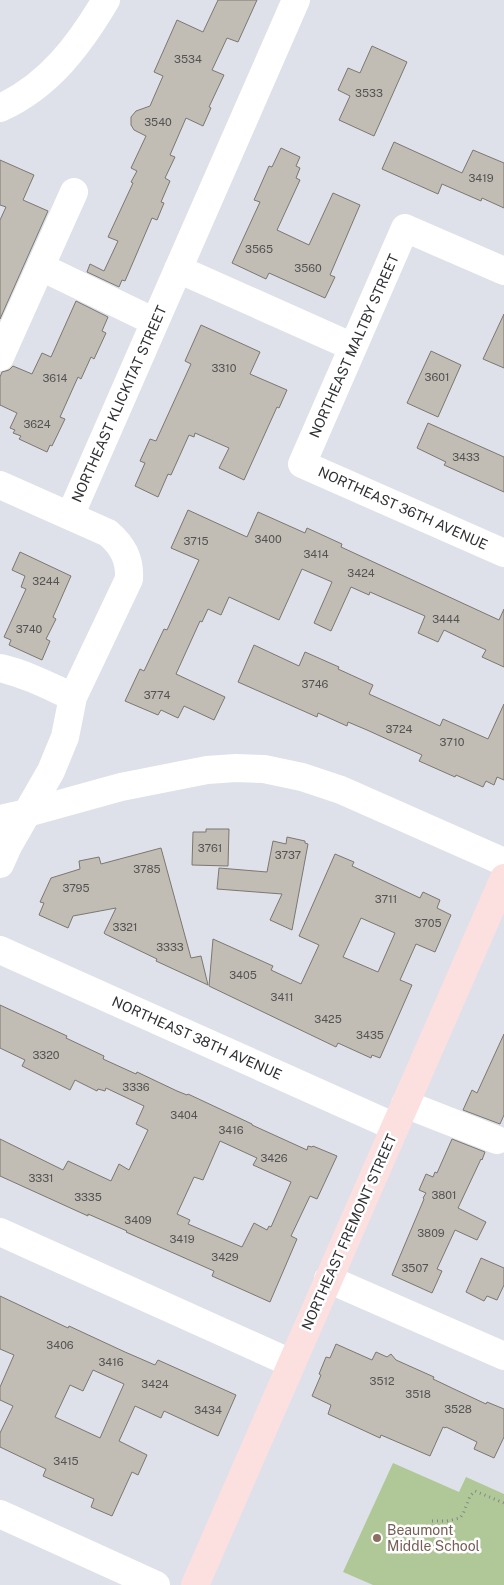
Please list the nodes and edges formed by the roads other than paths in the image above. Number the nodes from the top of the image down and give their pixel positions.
1 (106, 0) edge
2 (296, 0) edge
3 (2, 102) edge
4 (74, 192) dead end
5 (41, 267) junction
6 (178, 269) junction
7 (504, 272) edge
8 (155, 322) junction
9 (353, 347) junction
10 (0, 357) edge
11 (302, 464) joint
12 (0, 485) edge
13 (70, 516) junction
14 (504, 553) edge
15 (0, 668) edge
16 (73, 697) junction
17 (27, 813) junction
18 (0, 819) edge
19 (504, 862) edge
20 (0, 864) edge
21 (504, 878) edge
22 (0, 950) edge
23 (400, 1116) junction
24 (497, 1140) dead end
25 (0, 1232) edge
26 (328, 1279) junction
27 (504, 1356) edge
28 (291, 1363) junction
29 (0, 1514) edge
30 (156, 1585) edge
31 (195, 1585) edge

1 - 3 street
2 - 6 street, NORTHEAST KLICKITAT STREET
4 - 5 street
5 - 8 street
5 - 10 street
6 - 8 street, NORTHEAST KLICKITAT STREET
6 - 9 street
7 - 9 street, NORTHEAST MALTBY STREET
8 - 13 street, NORTHEAST KLICKITAT STREET
9 - 11 street, NORTHEAST MALTBY STREET
11 - 14 street, NORTHEAST 36TH AVENUE
12 - 13 street
13 - 16 street, NORTHEAST KLICKITAT STREET
15 - 16 street
16 - 17 street, NORTHEAST KLICKITAT STREET
17 - 18 street
17 - 19 street
17 - 20 street, NORTHEAST KLICKITAT STREET
21 - 23 main road, NORTHEAST FREMONT STREET
22 - 23 street, NORTHEAST 38TH AVENUE
23 - 24 street, NORTHEAST 38TH AVENUE
23 - 26 main road, NORTHEAST FREMONT STREET
25 - 28 street
26 - 27 street
26 - 28 main road, NORTHEAST FREMONT STREET
28 - 31 main road, NORTHEAST FREMONT STREET
29 - 30 street

